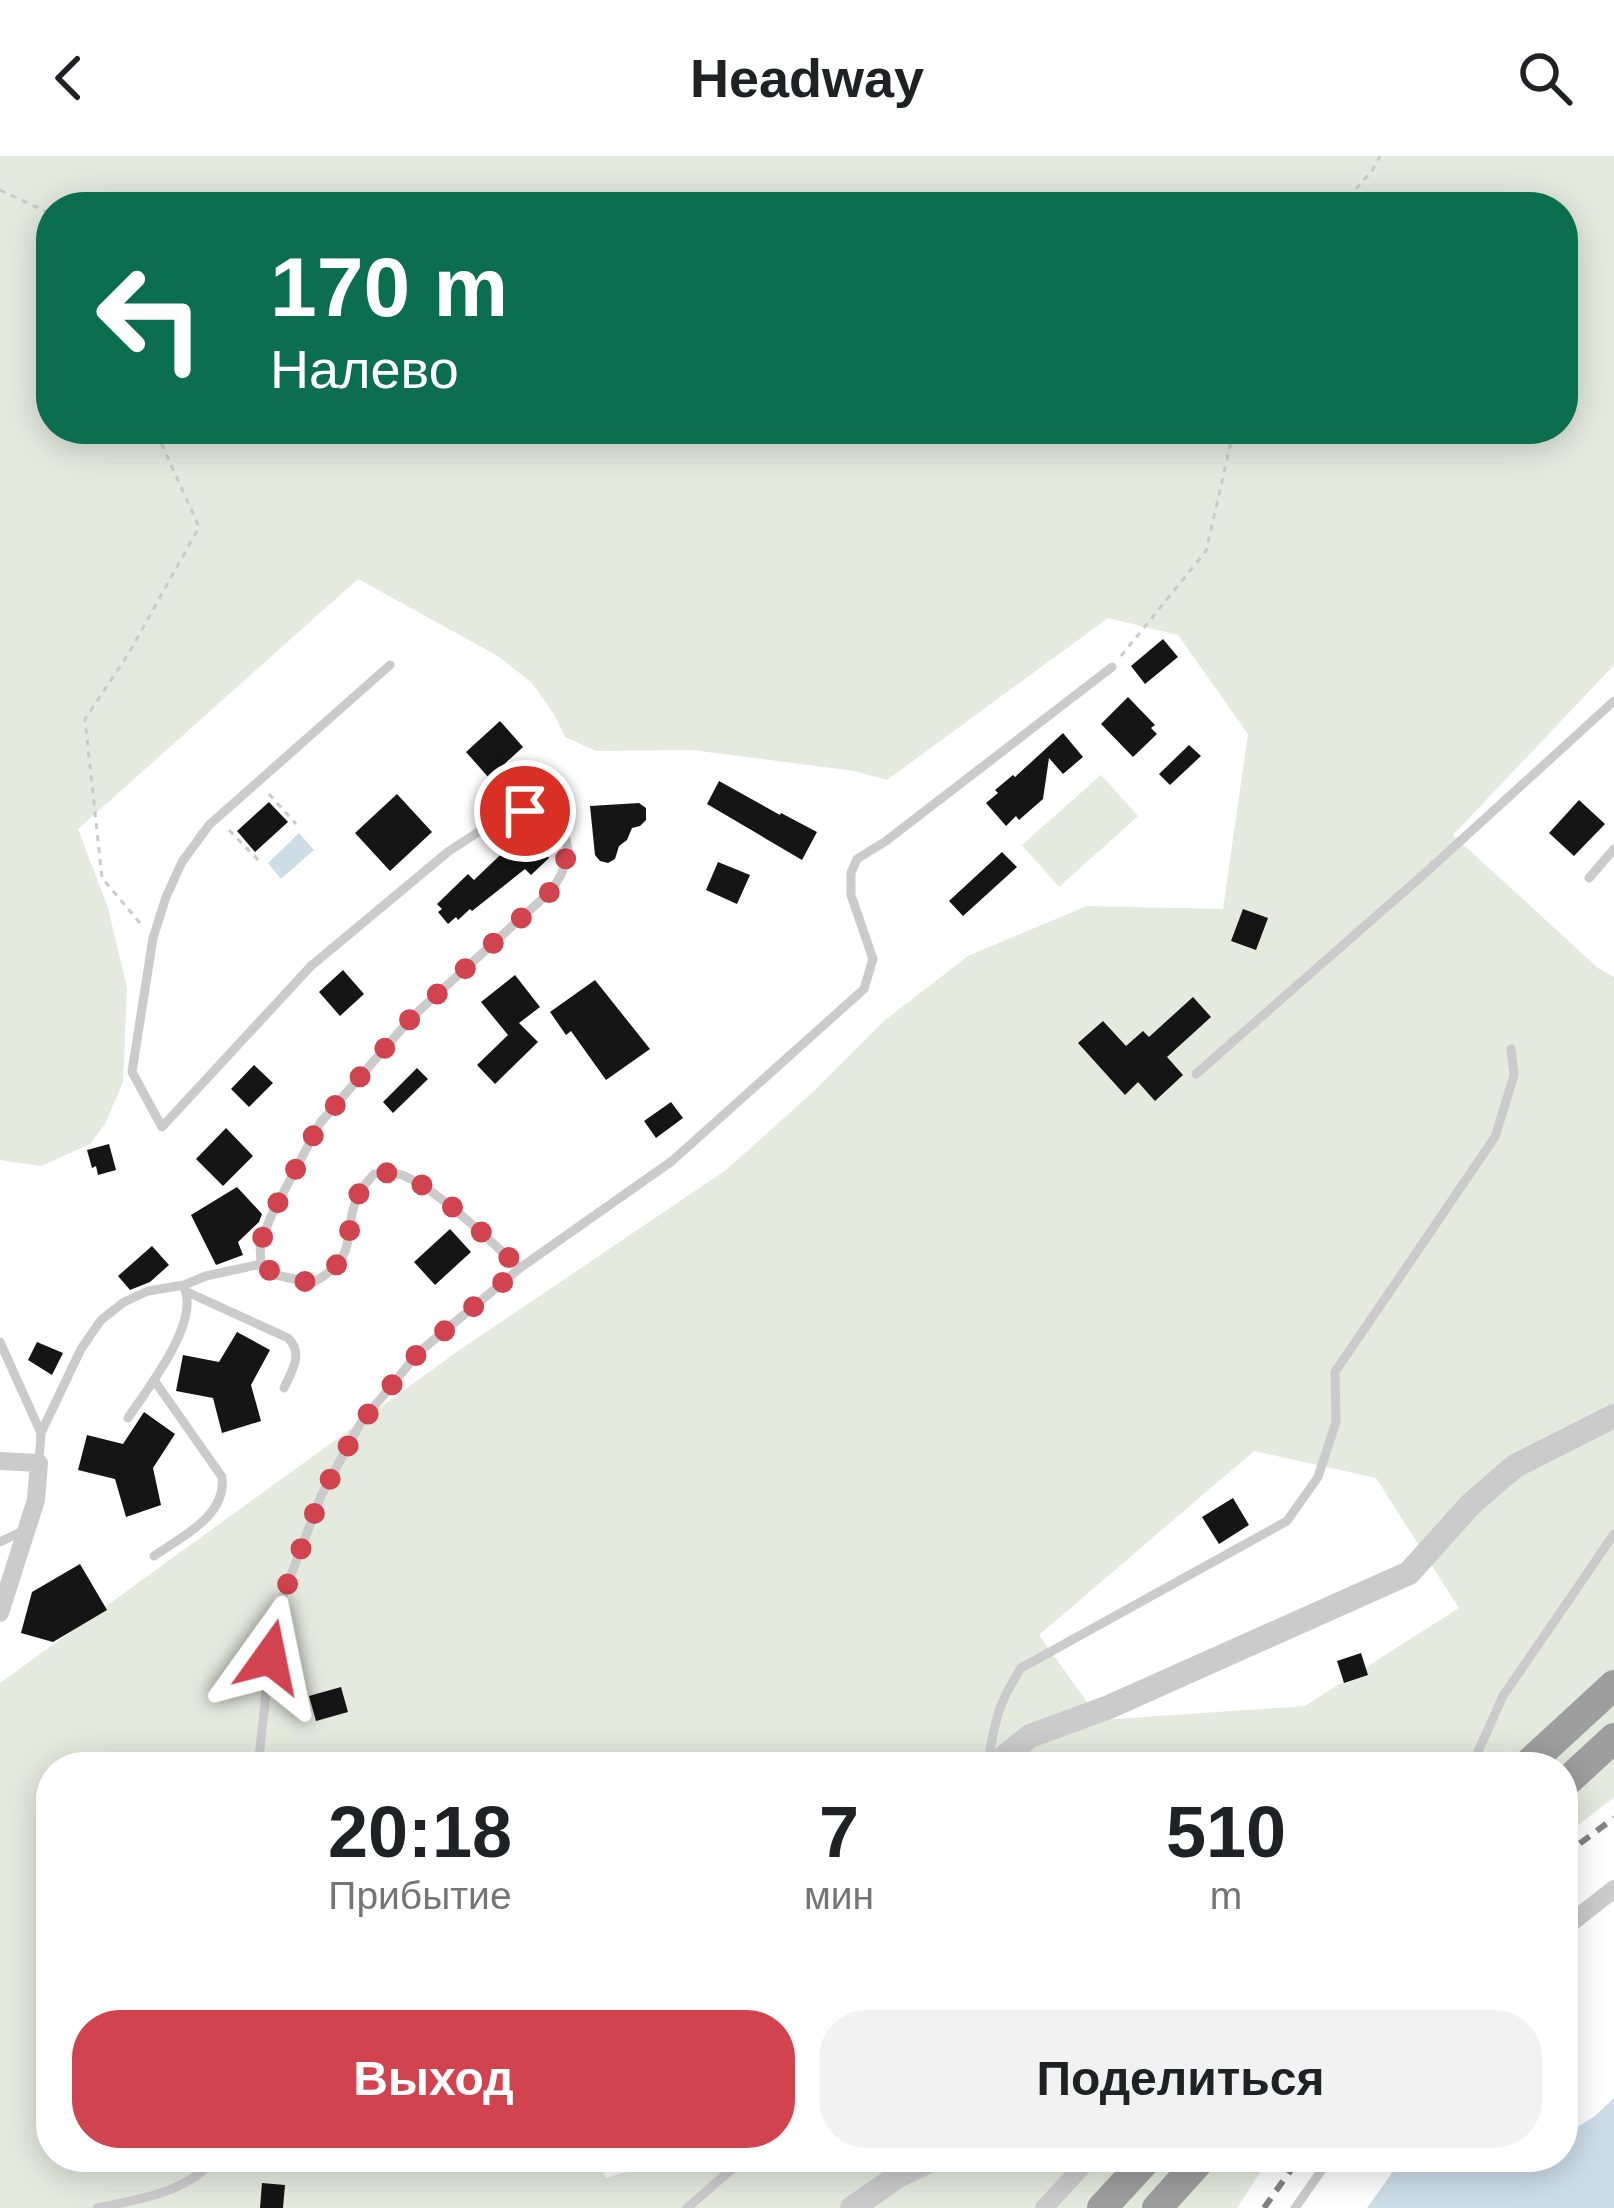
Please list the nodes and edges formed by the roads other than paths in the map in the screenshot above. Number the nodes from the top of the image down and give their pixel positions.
1 (391, 665) dead end
2 (1112, 667) road end
3 (1614, 701) edge
4 (258, 782) junction
5 (269, 794) road end
6 (218, 817) junction
7 (229, 830) road end
8 (1614, 850) edge
9 (1589, 878) dead end
10 (1511, 1049) dead end
11 (1196, 1074) dead end
12 (261, 1264) junction
13 (520, 1268) junction
14 (185, 1288) junction
15 (0, 1342) edge
16 (154, 1380) junction
17 (284, 1388) dead end
18 (1614, 1416) edge
19 (128, 1418) dead end
20 (41, 1432) junction
21 (0, 1461) edge
22 (39, 1463) junction
23 (25, 1530) junction
24 (1614, 1534) edge
25 (0, 1542) edge
26 (154, 1556) dead end
27 (0, 1612) edge
28 (1614, 1684) edge
29 (1614, 1738) edge
30 (260, 1752) edge
31 (991, 1752) edge
32 (1009, 1752) edge
33 (1478, 1752) edge
34 (1541, 1752) edge
35 (1578, 1771) edge
36 (1614, 1889) edge
37 (1578, 1917) edge
38 (199, 2172) edge
39 (729, 2172) edge
40 (906, 2172) edge
41 (1077, 2172) edge
42 (1135, 2172) edge
43 (1189, 2172) edge
44 (1320, 2172) edge
45 (98, 2208) edge
46 (687, 2208) edge
47 (853, 2208) edge
48 (1044, 2208) edge
49 (1102, 2208) edge
50 (1157, 2208) edge
51 (1295, 2208) edge

1 - 4 lane
2 - 13 lane
3 - 11 lane
4 - 5 lane
4 - 6 lane
6 - 7 lane
6 - 12 lane
8 - 9 lane
10 - 31 lane
12 - 13 lane
12 - 14 lane
13 - 30 lane
14 - 16 lane
14 - 17 lane
14 - 20 lane
15 - 20 lane
16 - 19 lane
16 - 26 lane
18 - 32 street
20 - 22 lane
21 - 22 street
22 - 23 street
23 - 25 lane
23 - 27 street
24 - 33 lane
28 - 34 highway
29 - 35 highway
36 - 37 street
38 - 45 lane
39 - 46 lane
40 - 47 street
41 - 48 street
42 - 49 highway
43 - 50 highway
44 - 51 lane

